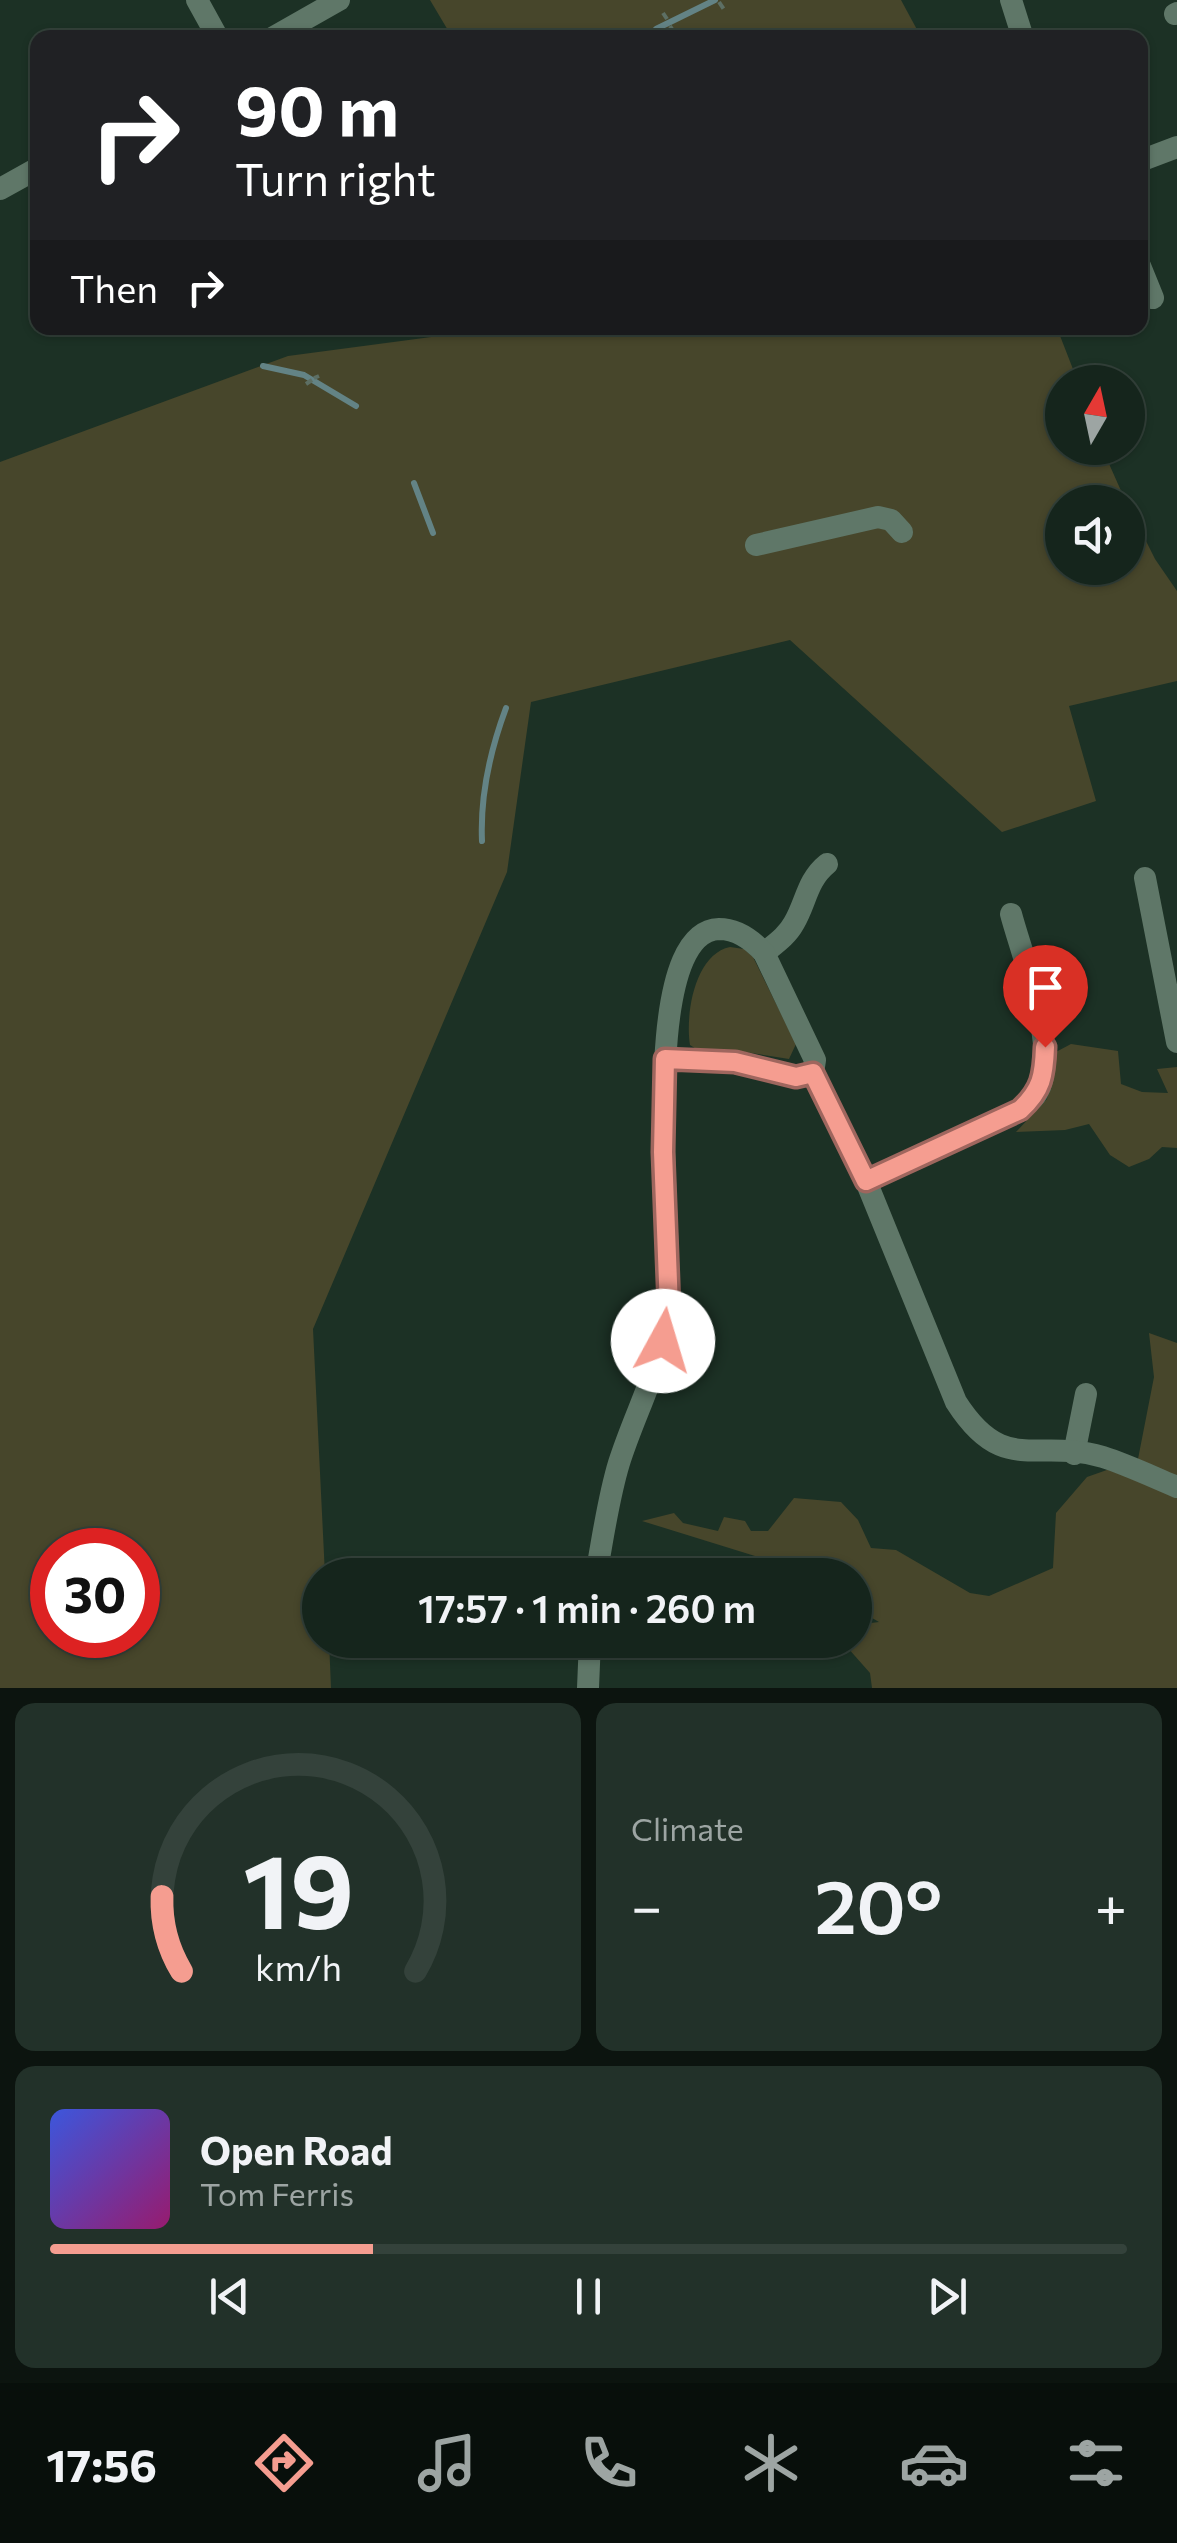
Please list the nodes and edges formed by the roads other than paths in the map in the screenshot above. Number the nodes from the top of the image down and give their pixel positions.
1 (196, 0) edge
2 (340, 0) edge
3 (1011, 0) edge
4 (213, 30) edge
5 (286, 30) edge
6 (1020, 30) edge
7 (1177, 147) edge
8 (1148, 159) edge
9 (30, 172) edge
10 (0, 188) edge
11 (1148, 286) edge
12 (1153, 298) dead end
13 (902, 532) dead end
14 (756, 545) dead end
15 (827, 864) dead end
16 (1145, 878) dead end
17 (1011, 914) dead end
18 (764, 954) junction
19 (1177, 1042) edge
20 (665, 1059) junction
21 (813, 1073) junction
22 (866, 1181) junction
23 (1086, 1394) dead end
24 (1074, 1454) junction
25 (1177, 1487) edge
26 (600, 1558) edge
27 (589, 1658) edge
28 (588, 1688) edge

1 - 4 street
2 - 5 street
3 - 6 street
7 - 8 street
9 - 10 street
11 - 12 street
13 - 14 street
15 - 18 street
16 - 19 street
17 - 22 street
18 - 20 street
18 - 21 street
20 - 21 street
20 - 26 street
21 - 22 street
22 - 24 street
23 - 24 street
24 - 25 street
27 - 28 street

